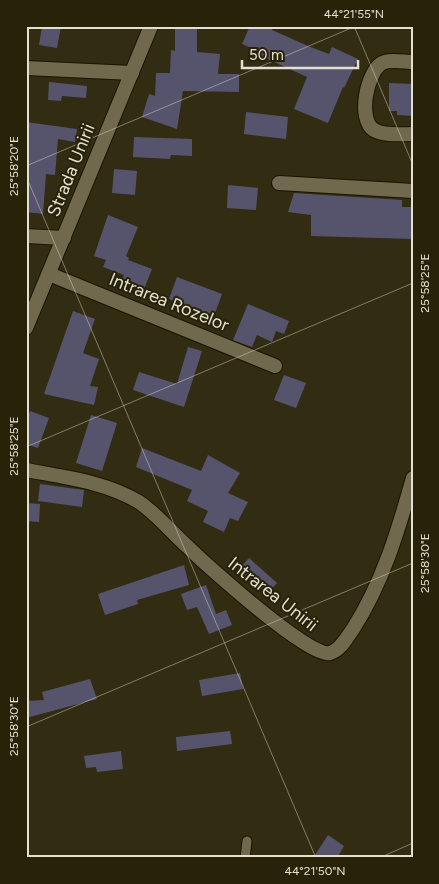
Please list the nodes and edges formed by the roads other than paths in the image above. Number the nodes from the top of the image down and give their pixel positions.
1 (151, 26) edge
2 (413, 62) edge
3 (26, 68) edge
4 (132, 72) junction
5 (413, 134) edge
6 (279, 183) dead end
7 (413, 191) edge
8 (26, 236) edge
9 (64, 238) junction
10 (49, 274) junction
11 (26, 328) edge
12 (275, 366) dead end
13 (26, 470) edge
14 (413, 478) edge
15 (247, 841) dead end
16 (246, 858) edge

1 - 4 street, Strada Unirii
2 - 5 street
3 - 4 street
4 - 9 street, Strada Unirii
6 - 7 street
8 - 9 street
9 - 10 street, Strada Unirii
10 - 11 street, Strada Unirii
10 - 12 street, Intrarea Rozelor
13 - 14 street, Intrarea Unirii
15 - 16 lane

